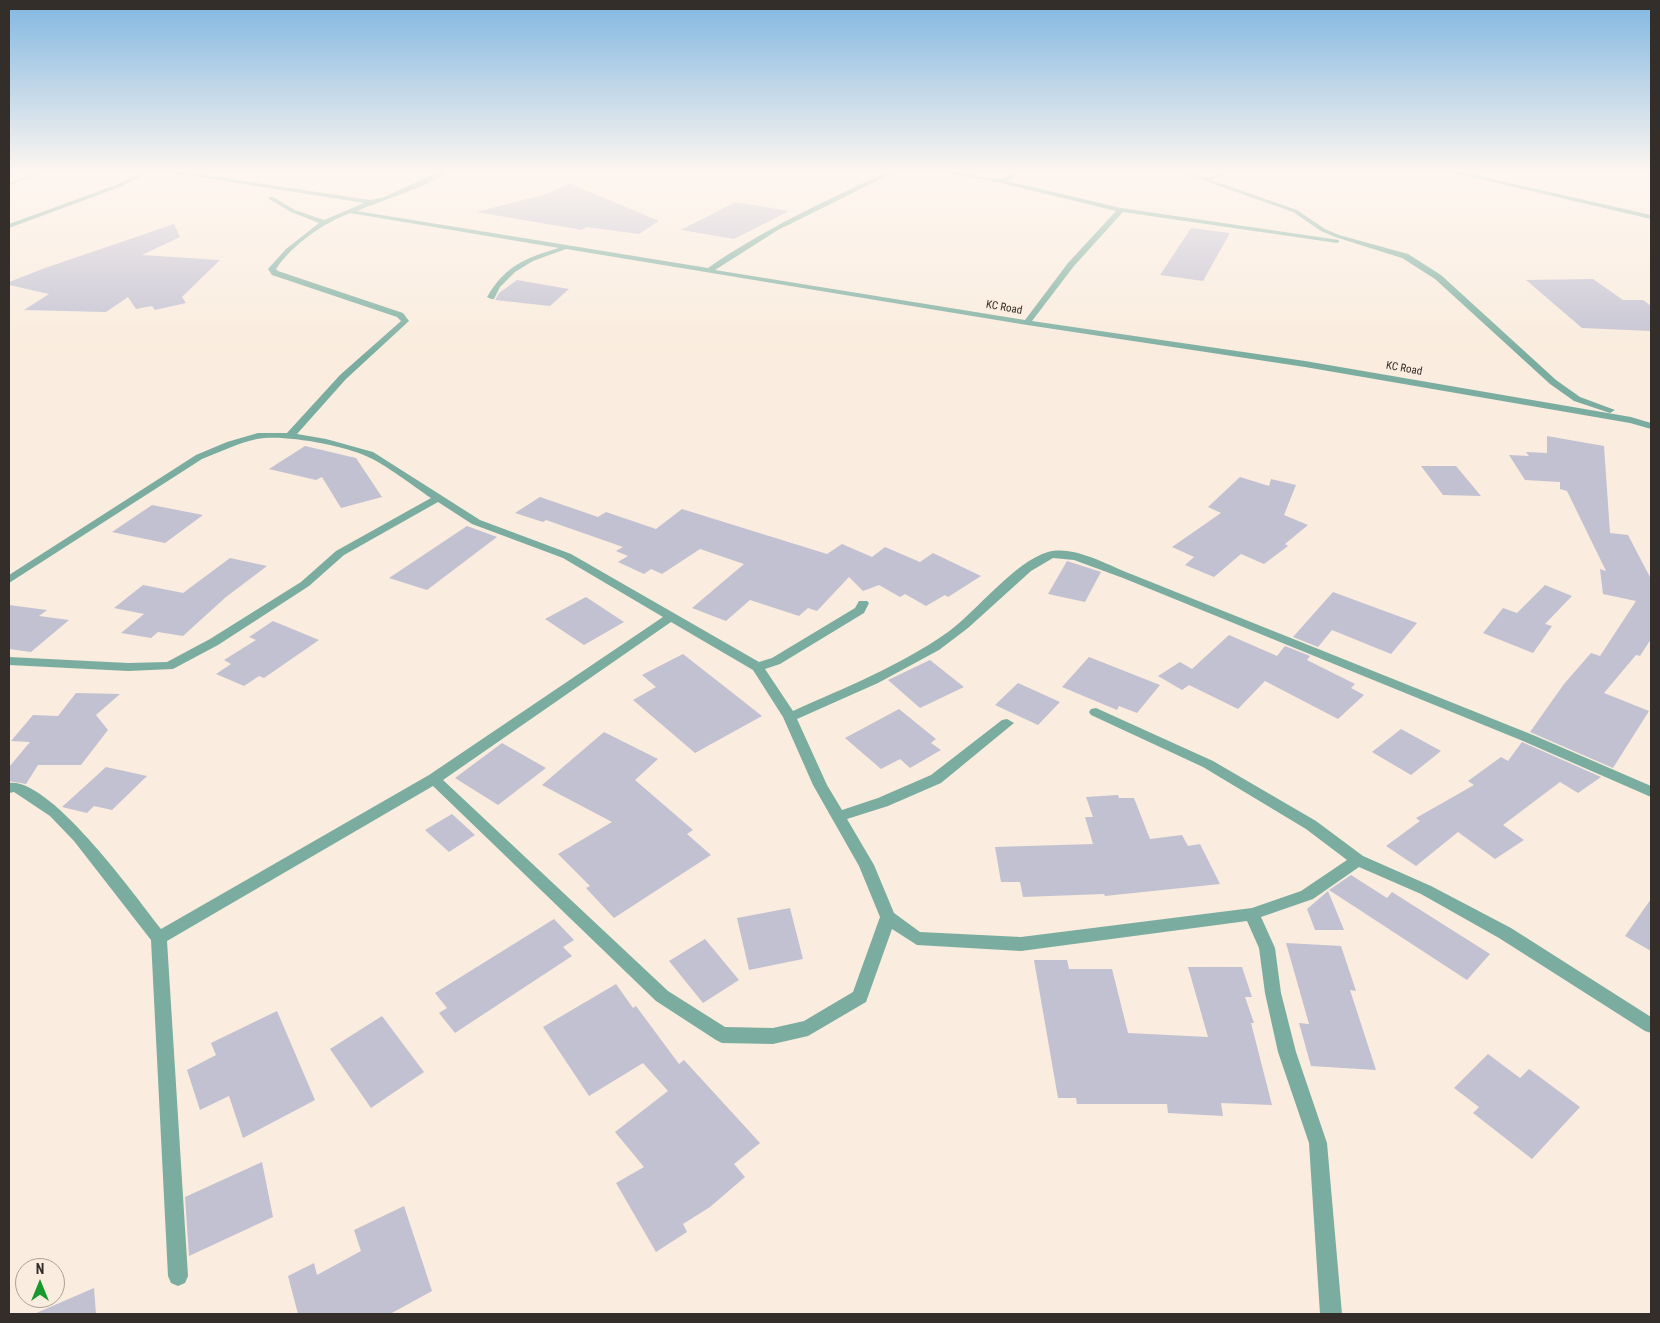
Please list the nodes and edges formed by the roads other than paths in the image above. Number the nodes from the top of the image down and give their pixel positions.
1 (311, 234) edge
2 (481, 234) edge
3 (766, 234) edge
4 (1097, 234) edge
5 (1289, 234) edge
6 (1333, 234) edge
7 (1362, 244) junction
8 (566, 248) junction
9 (710, 270) junction
10 (492, 297) dead end
11 (1026, 323) junction
12 (1651, 420) edge
13 (1651, 426) edge
14 (290, 436) junction
15 (438, 498) junction
16 (9, 580) edge
17 (863, 603) dead end
18 (672, 616) junction
19 (9, 661) edge
20 (758, 667) junction
21 (1096, 712) dead end
22 (790, 717) junction
23 (1008, 723) dead end
24 (434, 779) junction
25 (9, 788) edge
26 (1651, 792) edge
27 (838, 817) junction
28 (1358, 860) junction
29 (1252, 914) junction
30 (888, 917) junction
31 (159, 938) junction
32 (1651, 1026) edge
33 (178, 1276) dead end
34 (1331, 1314) edge

1 - 14 street
2 - 8 street, KC Road
3 - 9 street
4 - 11 street
5 - 7 street
6 - 7 street
7 - 12 street
8 - 9 street, KC Road
8 - 10 street
9 - 11 street, KC Road
11 - 13 street, KC Road
14 - 15 street
14 - 16 street
15 - 18 street
15 - 19 street
17 - 20 street
18 - 20 street
18 - 24 street
20 - 22 street
21 - 28 street
22 - 26 street
22 - 27 street
23 - 27 street
24 - 30 street
24 - 31 street
25 - 31 street
27 - 30 street
28 - 29 street
28 - 32 street
29 - 30 street
29 - 34 street
31 - 33 street

